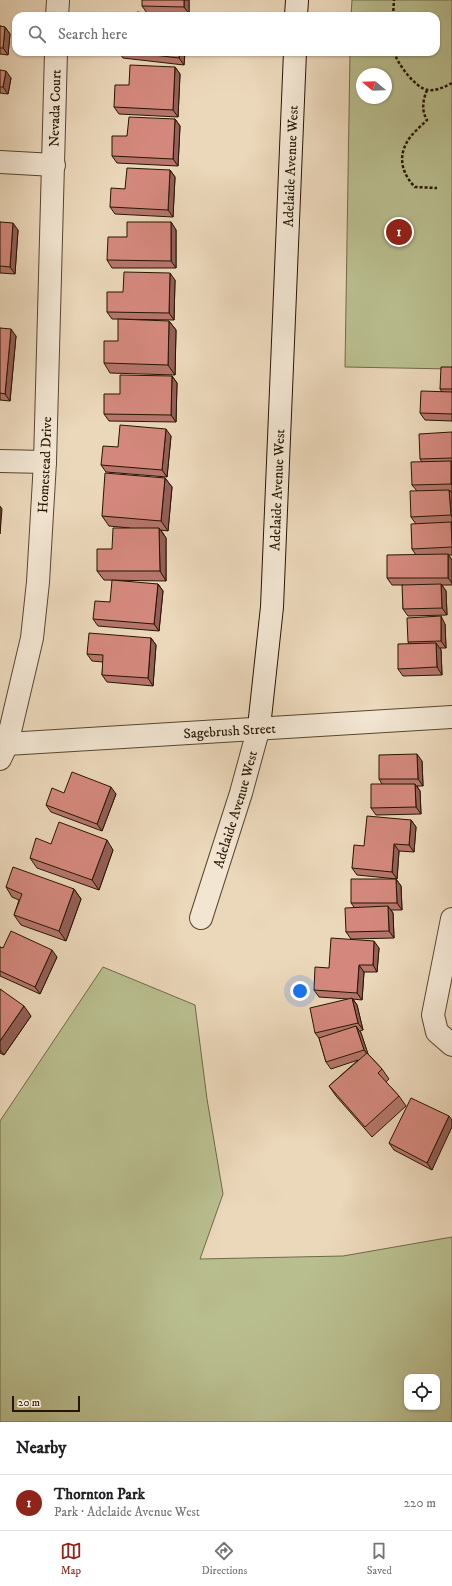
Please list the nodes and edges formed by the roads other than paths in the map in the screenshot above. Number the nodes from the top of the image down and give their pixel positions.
1 (297, 0) edge
2 (296, 12) edge
3 (56, 56) edge
4 (295, 56) edge
5 (0, 162) edge
6 (54, 165) junction
7 (0, 460) edge
8 (45, 462) junction
9 (452, 716) edge
10 (259, 727) junction
11 (3, 752) edge
12 (202, 918) dead end
13 (452, 919) edge
14 (452, 1045) edge

1 - 2 street
3 - 6 street, Nevada Court
4 - 10 street, Adelaide Avenue West
5 - 6 street
6 - 8 street, Homestead Drive
7 - 8 street
8 - 11 street, Homestead Drive
9 - 10 street, Sagebrush Street
10 - 11 street, Sagebrush Street
10 - 12 street, Adelaide Avenue West
13 - 14 street

